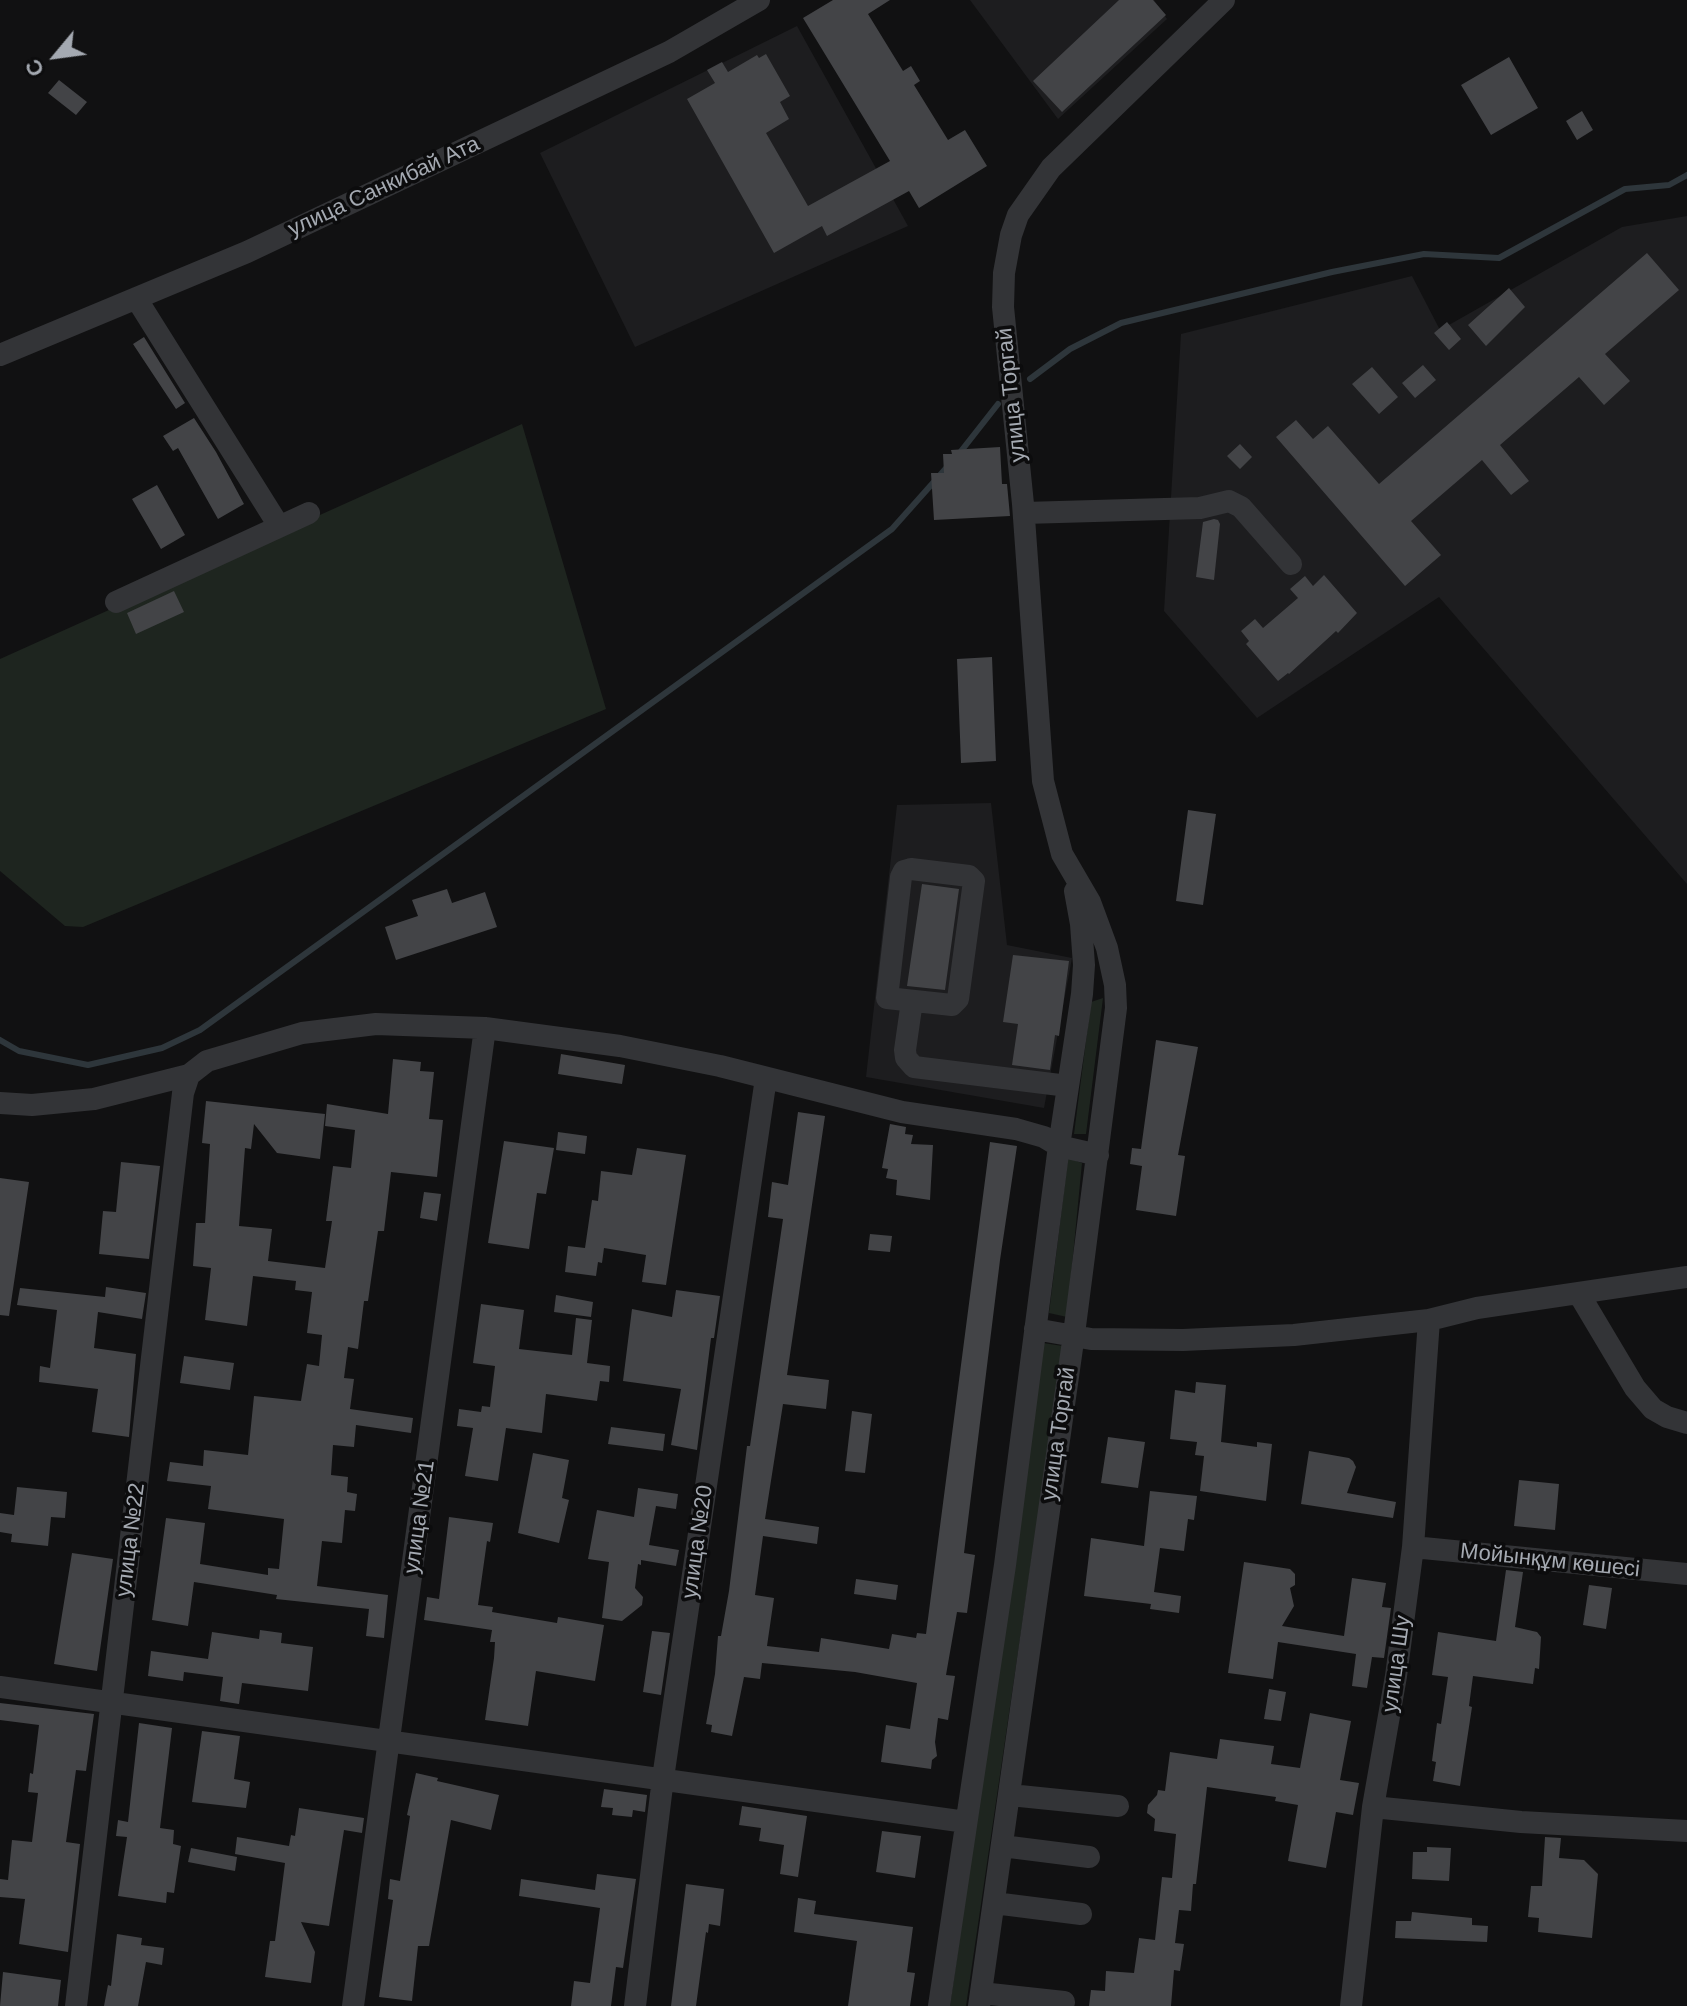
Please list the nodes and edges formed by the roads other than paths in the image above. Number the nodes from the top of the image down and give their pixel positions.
1 (759, 0) edge
2 (1224, 0) edge
3 (136, 298) junction
4 (0, 355) edge
5 (309, 513) dead end
6 (1024, 513) junction
7 (279, 526) junction
8 (1291, 564) dead end
9 (116, 602) dead end
10 (1070, 870) junction
11 (912, 1001) junction
12 (485, 1028) junction
13 (189, 1075) junction
14 (766, 1078) junction
15 (1068, 1086) junction
16 (0, 1103) edge
17 (1059, 1146) junction
18 (1098, 1155) junction
19 (1687, 1277) edge
20 (1579, 1294) junction
21 (1429, 1320) junction
22 (1035, 1329) junction
23 (1074, 1334) junction
24 (1687, 1423) edge
25 (1413, 1547) junction
26 (1687, 1574) edge
27 (0, 1687) edge
28 (112, 1702) junction
29 (390, 1740) junction
30 (663, 1778) junction
31 (1010, 1795) junction
32 (1118, 1806) dead end
33 (1373, 1807) junction
34 (966, 1822) junction
35 (1687, 1831) edge
36 (1002, 1846) junction
37 (1089, 1857) dead end
38 (994, 1903) junction
39 (1081, 1914) dead end
40 (980, 2000) edge
41 (1064, 2002) dead end
42 (76, 2006) edge
43 (353, 2006) edge
44 (635, 2006) edge
45 (939, 2006) edge
46 (1351, 2006) edge

1 - 3 street, улица Санкибай Ата
2 - 6 street, улица Торгай
3 - 4 street, улица Санкибай Ата
3 - 7 street
5 - 7 street
6 - 8 street
6 - 10 street, улица Торгай
7 - 9 street
10 - 15 street, улица Торгай
10 - 18 street, улица Торгай
11 - 11 street
11 - 15 street
12 - 13 street
12 - 14 street
12 - 29 street, улица №21
13 - 16 street
13 - 28 street, улица №22
14 - 17 street
14 - 30 street, улица №20
15 - 17 street, улица Торгай
17 - 18 street
17 - 22 street, улица Торгай
18 - 23 street, улица Торгай
19 - 20 street
20 - 21 street
20 - 24 street
21 - 23 street
21 - 25 street, улица Шу
22 - 23 street
22 - 34 street, улица Торгай
23 - 31 street, улица Торгай
25 - 26 street, Мойынқұм көшесі
25 - 33 street, улица Шу
27 - 28 street
28 - 29 street
28 - 42 street, улица №22
29 - 30 street
29 - 43 street, улица №21
30 - 34 street
30 - 44 street, улица №20
31 - 32 street
31 - 36 street, улица Торгай
33 - 35 street
33 - 46 street, улица Шу
34 - 45 street, улица Торгай
36 - 37 street
36 - 38 street, улица Торгай
38 - 39 street
38 - 40 street, улица Торгай
40 - 41 street

